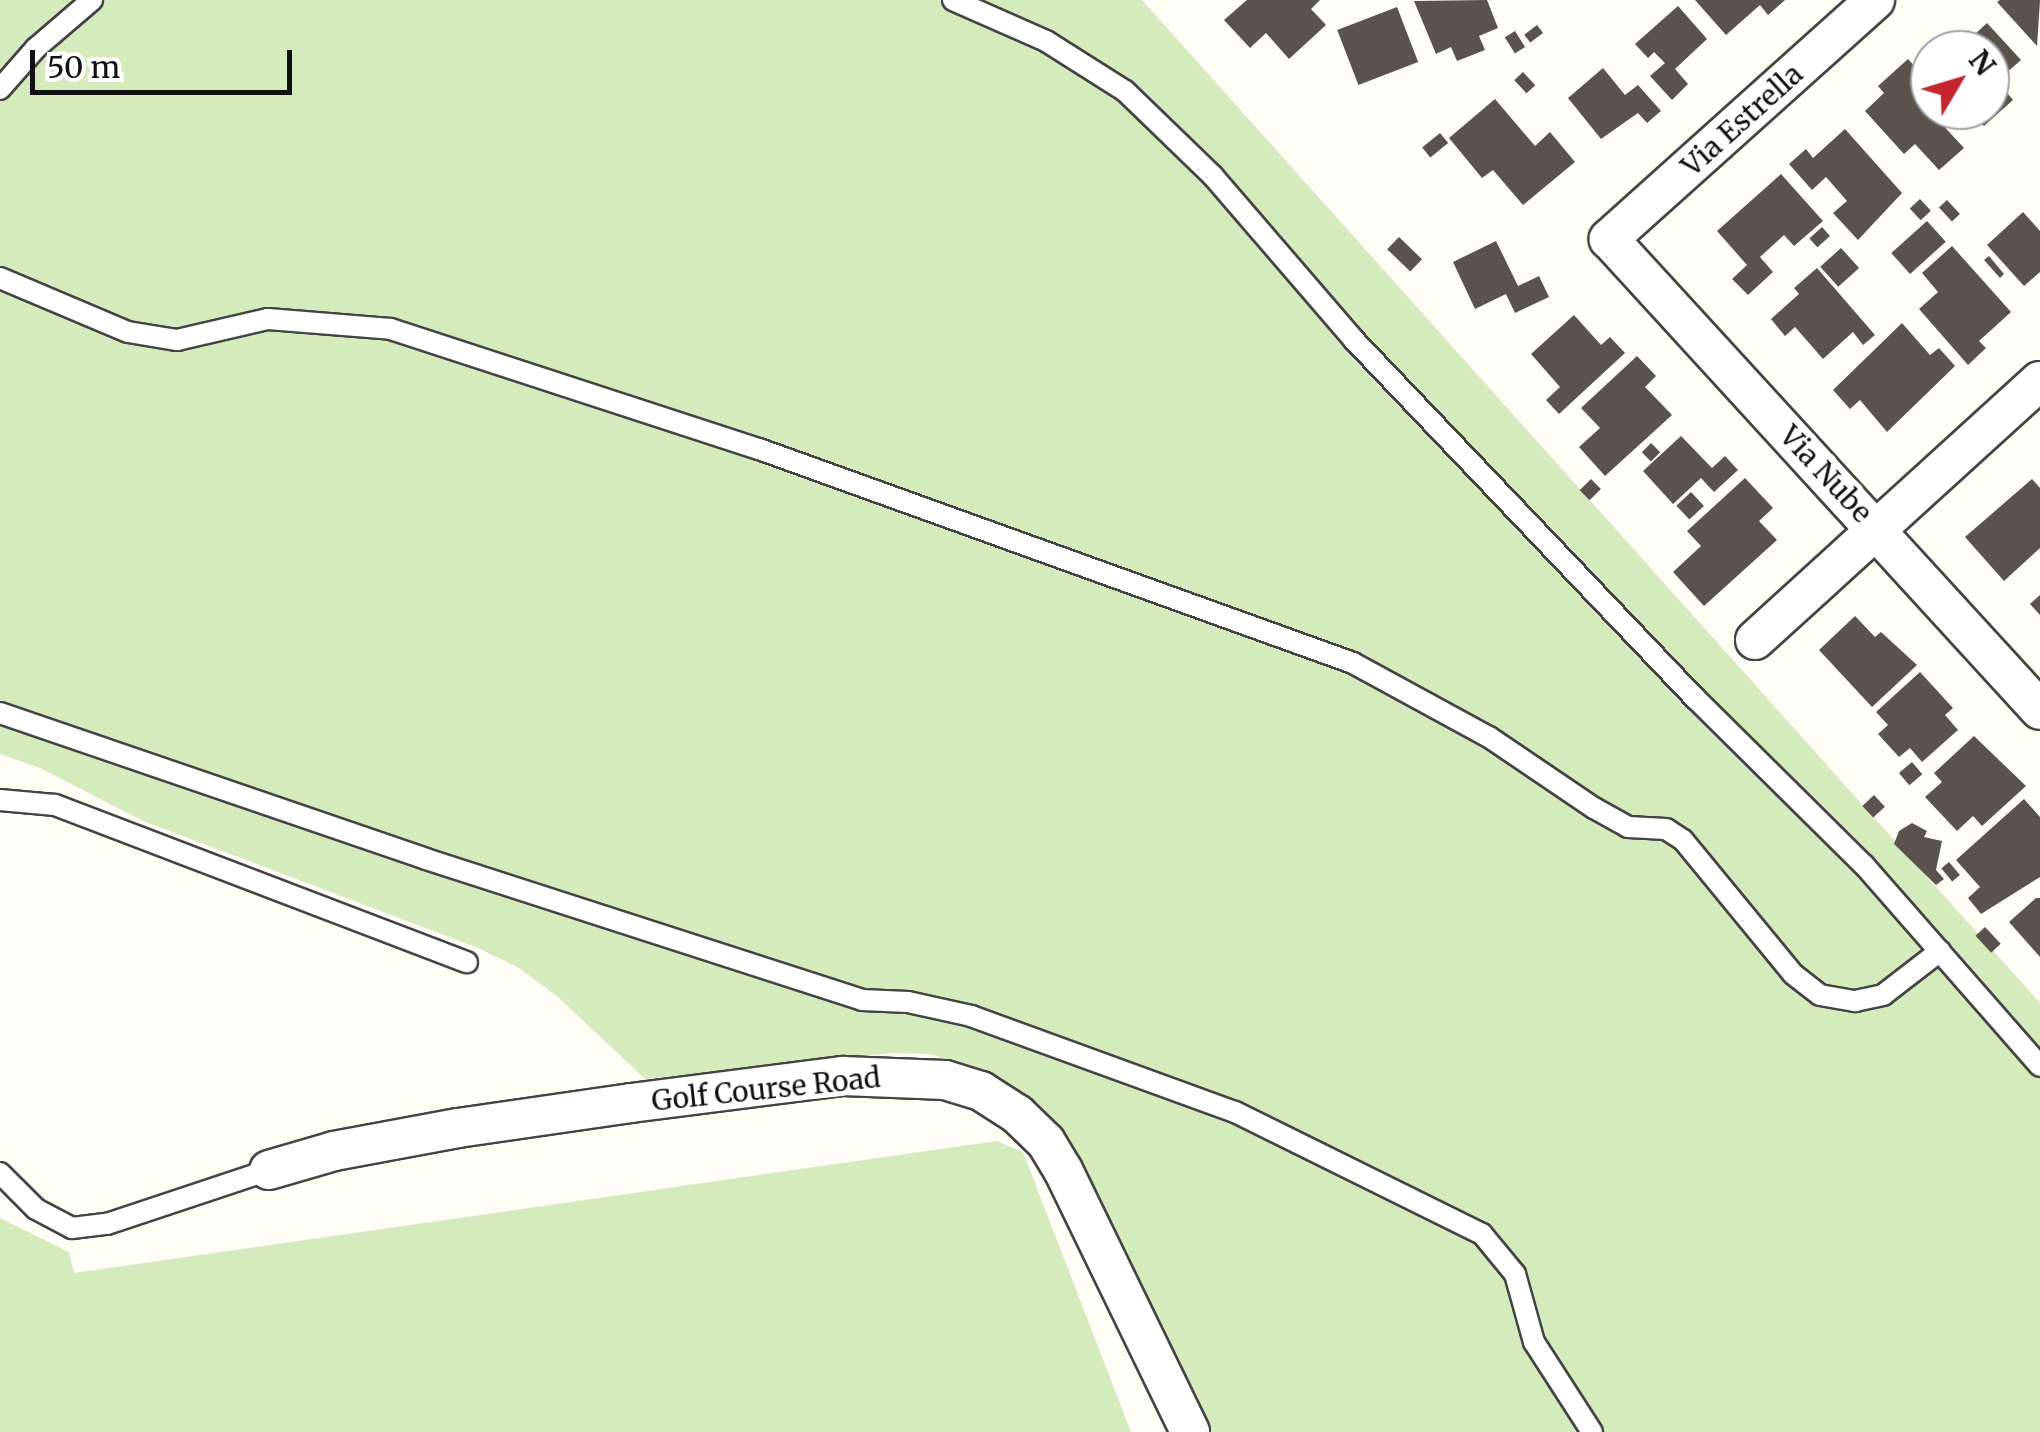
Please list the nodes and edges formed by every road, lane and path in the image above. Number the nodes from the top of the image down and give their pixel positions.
1 (92, 0) edge
2 (954, 0) edge
3 (1875, 0) edge
4 (0, 89) edge
5 (1609, 240) joint
6 (0, 278) edge
7 (2040, 380) edge
8 (1878, 530) junction
9 (1755, 640) dead end
10 (2040, 710) edge
11 (0, 713) edge
12 (0, 800) edge
13 (1940, 951) junction
14 (467, 962) dead end
15 (2040, 1066) edge
16 (270, 1170) joint
17 (0, 1173) edge
18 (1190, 1432) edge
19 (1592, 1432) edge

1 - 4 lane
2 - 13 lane
3 - 5 street, Via Estrella
5 - 8 street, Via Nube
6 - 13 lane
7 - 8 street
8 - 9 street
8 - 10 street, Via Nube
11 - 19 lane
12 - 14 lane
13 - 15 lane
16 - 17 lane
16 - 18 street, Golf Course Road

